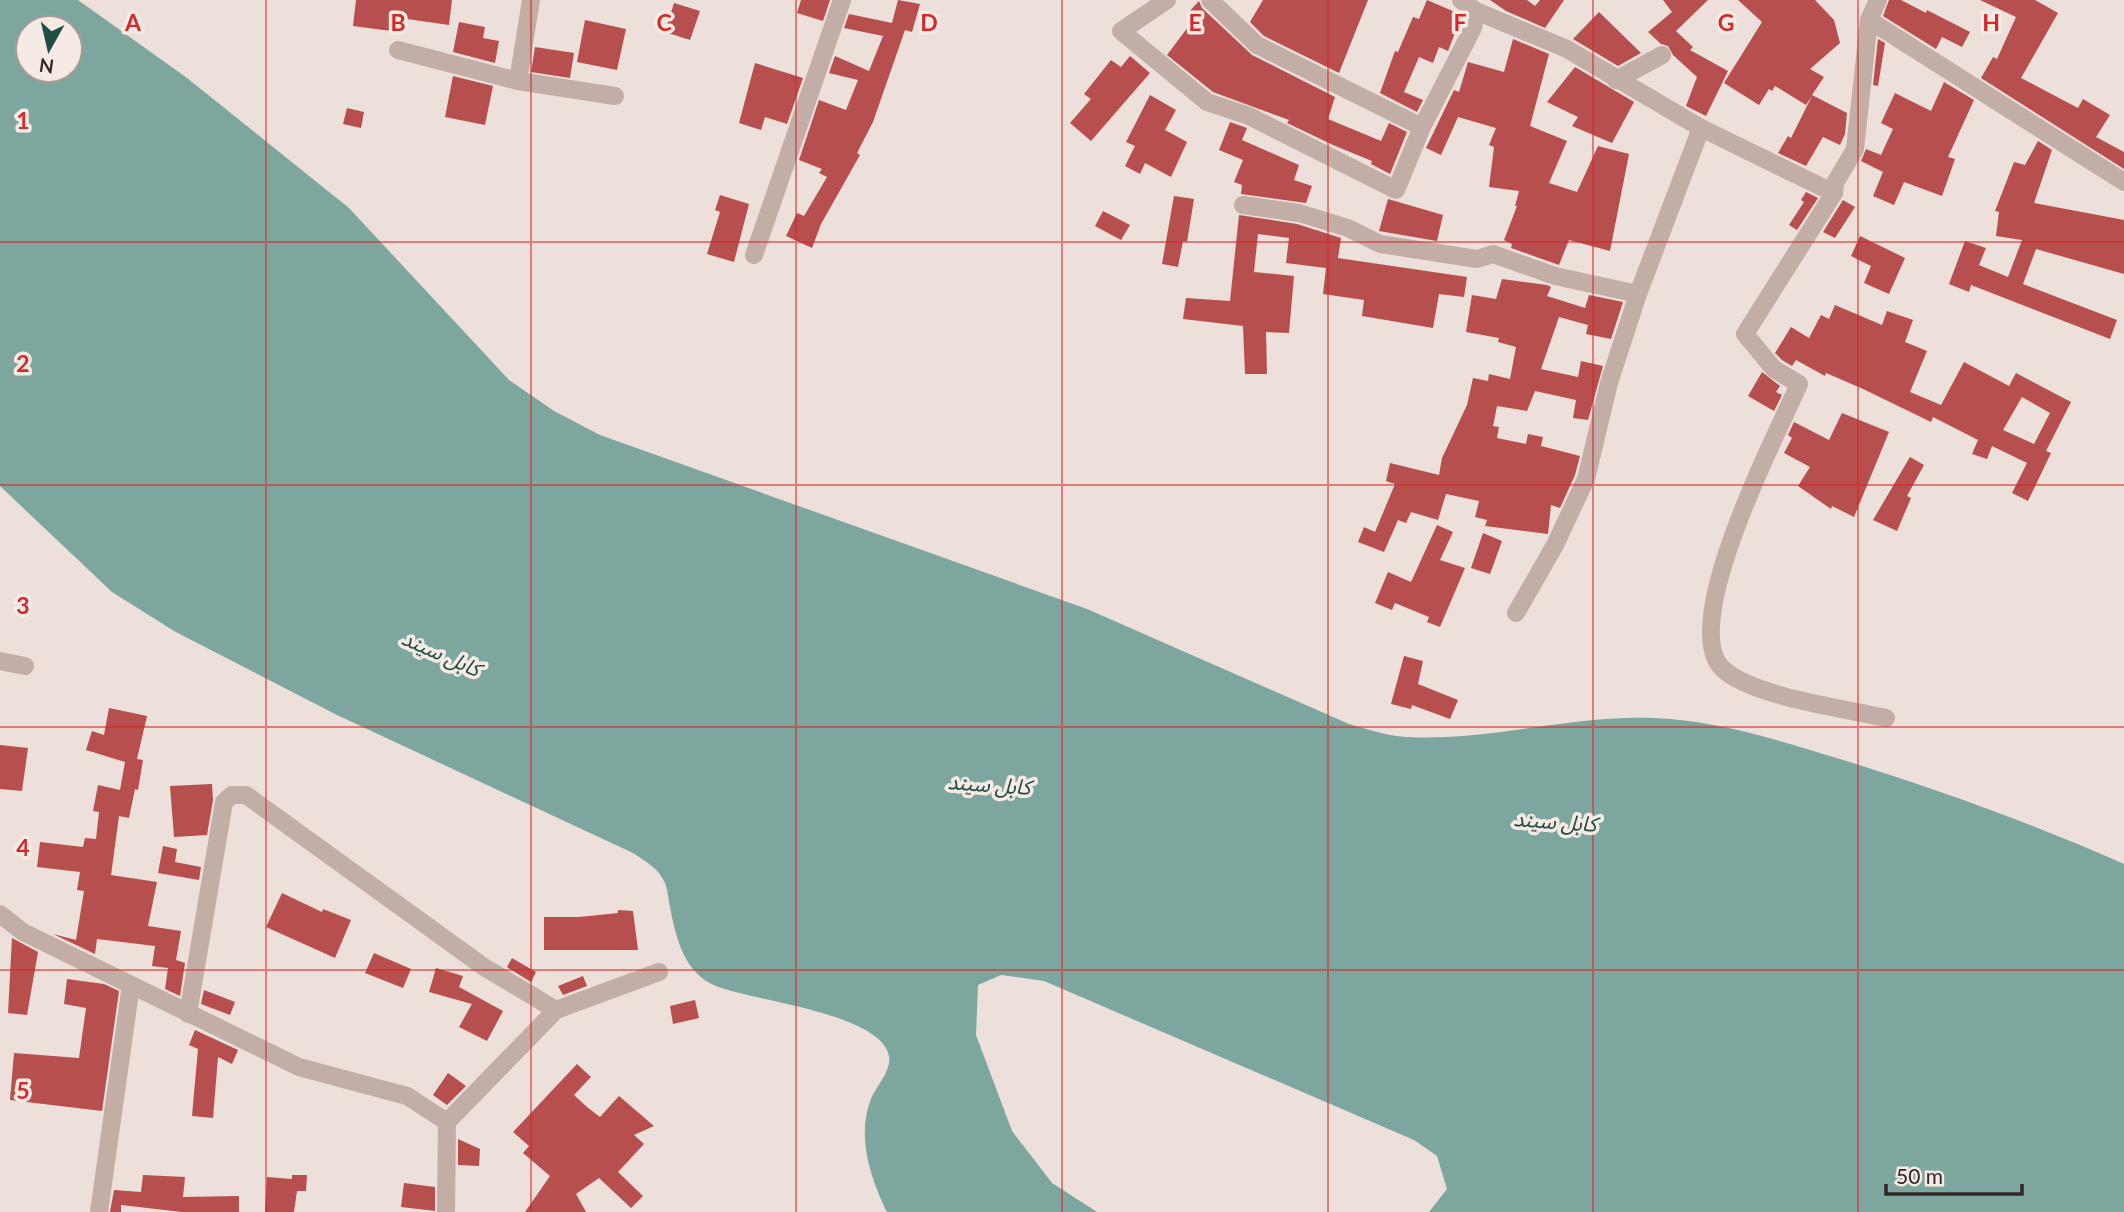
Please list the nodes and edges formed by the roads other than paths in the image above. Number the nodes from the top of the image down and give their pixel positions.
1 (531, 0) edge
2 (842, 0) edge
3 (1167, 0) edge
4 (1210, 0) edge
5 (1878, 0) edge
6 (1469, 5) edge
7 (1869, 20) junction
8 (398, 50) dead end
9 (1662, 55) dead end
10 (1616, 80) junction
11 (518, 81) junction
12 (615, 96) dead end
13 (1422, 127) junction
14 (1701, 128) junction
15 (2124, 182) edge
16 (1834, 193) junction
17 (1243, 205) dead end
18 (754, 255) dead end
19 (1638, 294) junction
20 (1516, 613) dead end
21 (0, 662) edge
22 (25, 666) dead end
23 (1886, 718) dead end
24 (0, 914) edge
25 (659, 972) dead end
26 (131, 985) junction
27 (556, 1010) junction
28 (188, 1014) junction
29 (447, 1122) junction
30 (99, 1212) edge
31 (446, 1212) edge

1 - 11 street
2 - 18 street
3 - 13 street
4 - 13 street
5 - 7 street
6 - 10 street
6 - 13 street
7 - 15 street
7 - 16 street
8 - 11 street
9 - 10 street
10 - 14 street
11 - 12 street
14 - 16 street
14 - 19 street
16 - 23 street
17 - 19 street
19 - 20 street
21 - 22 street
24 - 26 street
25 - 27 street
26 - 28 street
26 - 30 street
27 - 28 street
27 - 29 street
28 - 29 street
29 - 31 street

